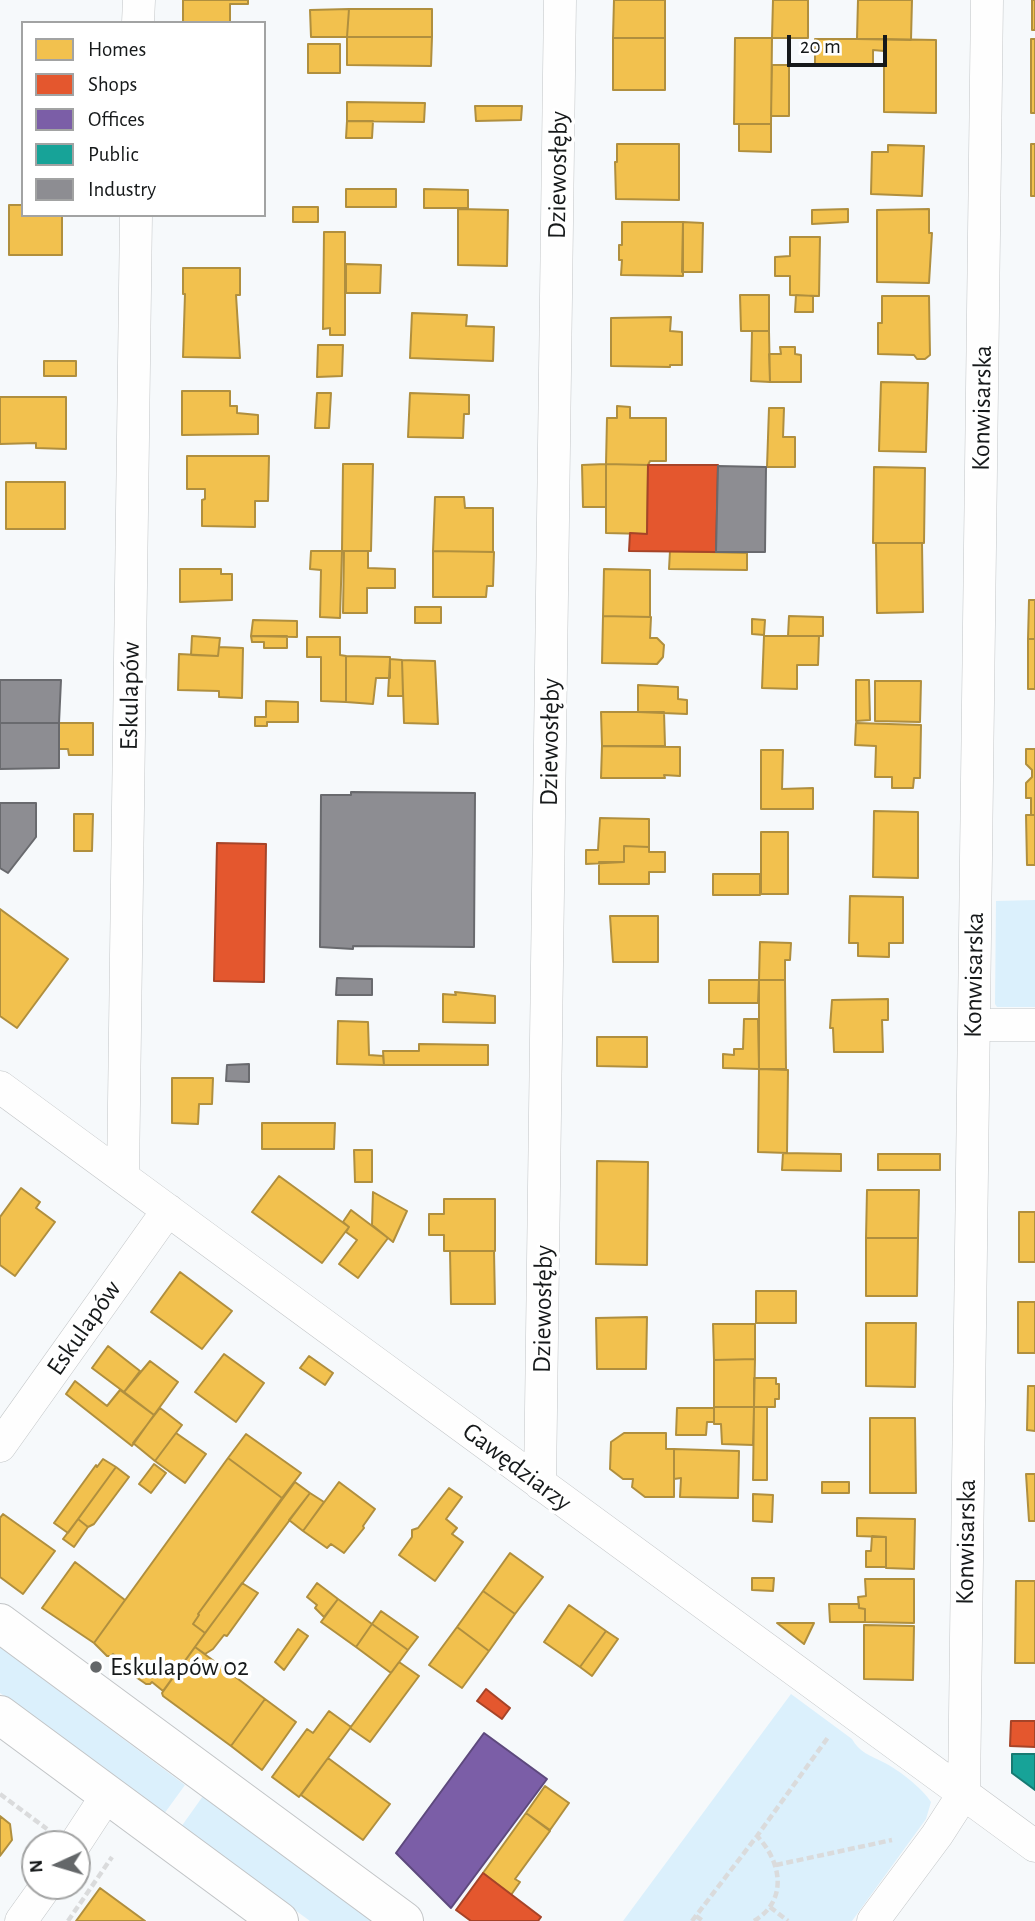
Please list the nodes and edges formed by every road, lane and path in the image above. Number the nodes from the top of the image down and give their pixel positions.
1 (139, 0) edge
2 (560, 0) edge
3 (987, 0) edge
4 (138, 21) edge
5 (136, 217) edge
6 (974, 1025) junction
7 (1035, 1025) edge
8 (0, 1087) edge
9 (124, 1177) junction
10 (168, 1210) junction
11 (0, 1446) edge
12 (540, 1483) junction
13 (0, 1623) edge
14 (0, 1715) edge
15 (830, 1734) dead end
16 (964, 1793) junction
17 (0, 1794) edge
18 (107, 1795) junction
19 (52, 1830) edge
20 (71, 1830) edge
21 (757, 1836) junction
22 (905, 1837) dead end
23 (1035, 1846) edge
24 (112, 1857) dead end
25 (776, 1865) junction
26 (36, 1900) edge
27 (770, 1907) junction
28 (694, 1919) edge
29 (21, 1921) edge
30 (68, 1921) edge
31 (279, 1921) edge
32 (404, 1921) edge
33 (703, 1921) edge
34 (754, 1921) edge
35 (788, 1921) edge
36 (873, 1921) edge

1 - 4 street
2 - 12 street, Dziewosłęby
3 - 6 street, Konwisarska
5 - 9 street, Eskulapów
6 - 7 street
6 - 16 street, Konwisarska
8 - 9 street, Gawędziarzy
9 - 10 street, Gawędziarzy
10 - 11 street, Eskulapów
10 - 12 street, Gawędziarzy
12 - 16 street, Gawędziarzy
13 - 32 street
14 - 18 street
15 - 21 path
16 - 23 street, Gawędziarzy
16 - 36 street
17 - 19 path
18 - 20 street
18 - 31 street
21 - 25 path
21 - 28 path
22 - 25 path
24 - 30 path
25 - 27 path
26 - 29 street
27 - 34 path
27 - 35 path
28 - 33 path

